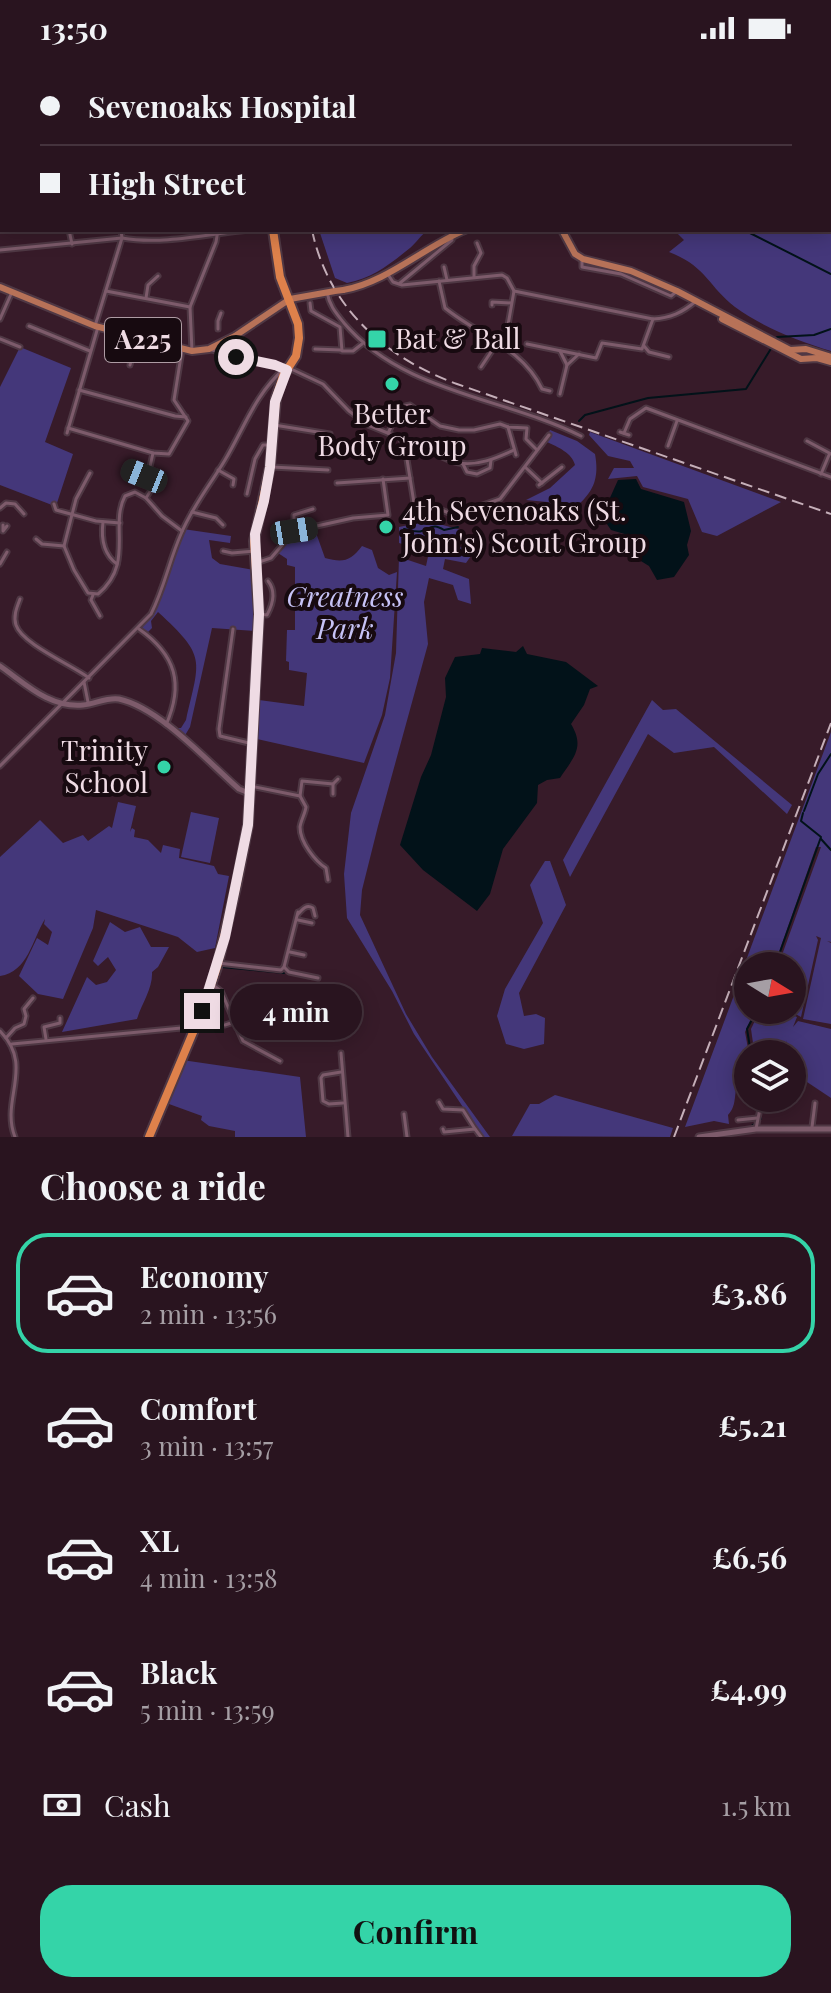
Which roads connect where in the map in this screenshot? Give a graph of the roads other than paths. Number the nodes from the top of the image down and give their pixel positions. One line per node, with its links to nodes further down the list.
1 (69, 232): 12 (street)
2 (121, 232): 8 (street)
3 (164, 232): 9 (street)
4 (218, 232): 9 (street); 36 (street)
5 (273, 232): 30 (highway)
6 (461, 232): 16 (main road, A225)
7 (563, 232): 14 (main road)
8 (122, 238): 9 (street); 12 (street); 23 (street)
9 (166, 240)
10 (452, 240): 21 (street)
11 (477, 243): 18 (street)
12 (72, 244): 13 (street)
13 (0, 250)
14 (583, 259): 25 (main road); 28 (street)
15 (444, 267): 19 (street)
16 (387, 273): 21 (street); 27 (main road, A225, bridge)
17 (158, 276): 29 (street)
18 (474, 277): 19 (street); 24 (street)
19 (447, 280): 20 (street)
20 (439, 281): 21 (street); 47 (street)
21 (398, 284)
22 (0, 287): 26 (main road, A225)
23 (106, 291): 29 (street); 43 (street)
24 (514, 291): 34 (street); 40 (street)
25 (677, 291): 28 (street); 32 (main road)
26 (12, 292): 37 (street); 43 (main road, A225)
27 (327, 292): 30 (main road, A225); 48 (street)
28 (671, 296): 31 (street)
29 (146, 298): 36 (street)
30 (290, 299): 52 (main road, A225); 66 (highway)
31 (678, 301)
32 (696, 301): 40 (street); 59 (main road); 59 (main road)
33 (310, 303): 55 (street)
34 (511, 303): 35 (street); 41 (street)
35 (492, 305)
36 (190, 307): 57 (street)
37 (1, 313): 39 (street)
38 (221, 313): 44 (street)
39 (0, 319)
40 (653, 319): 50 (street)
41 (508, 325)
42 (29, 326): 56 (street)
43 (96, 327): 45 (main road, A225); 56 (street)
44 (218, 329)
45 (136, 338): 54 (main road, A225); 63 (street)
46 (0, 339): 51 (street)
47 (497, 343): 65 (street); 68 (street)
48 (362, 344): 55 (street); 78 (street)
49 (527, 344): 58 (street)
50 (644, 346): 60 (street); 61 (street)
51 (20, 347)
52 (209, 349): 57 (main road, A225); 66 (street)
53 (315, 349): 55 (street)
54 (182, 350): 57 (main road, A225); 70 (street)
55 (341, 350)
56 (90, 351): 67 (street)
57 (192, 351)
58 (560, 351): 60 (street); 64 (street)
59 (806, 353): 62 (main road)
60 (579, 354): 64 (street)
61 (669, 357)
62 (831, 359)
63 (130, 365)
64 (567, 365): 69 (street)
65 (481, 367)
66 (286, 369): 72 (highway); 74 (street); 91 (street)
67 (79, 390): 70 (street); 84 (street)
68 (550, 391)
69 (560, 394)
70 (186, 417): 84 (street)
71 (677, 421): 75 (street); 81 (street); 95 (street)
72 (273, 425): 76 (street); 80 (highway)
73 (508, 427): 74 (street); 83 (street); 86 (street)
74 (388, 433): 82 (street)
75 (624, 433)
76 (330, 434)
77 (549, 435): 83 (street)
78 (581, 436)
79 (807, 441): 85 (street)
80 (271, 445): 88 (highway); 104 (street)
81 (668, 446)
82 (405, 447): 87 (street); 98 (street)
83 (537, 450): 89 (street)
84 (153, 453): 96 (street)
85 (831, 453): 95 (street)
86 (491, 460): 87 (street); 87 (street)
87 (463, 464)
88 (270, 467): 92 (street); 120 (highway)
89 (525, 467): 90 (street); 98 (street)
90 (562, 467)
91 (218, 470): 103 (street); 109 (street)
92 (328, 470)
93 (127, 471): 96 (street)
94 (90, 473): 99 (street)
95 (821, 474): 97 (street)
96 (149, 476): 105 (street)
97 (831, 477)
98 (410, 478): 100 (street)
99 (89, 479): 101 (street); 111 (street)
100 (383, 479): 102 (street); 116 (street)
101 (94, 481)
102 (337, 483)
103 (233, 485)
104 (249, 493)
105 (146, 498): 113 (street); 115 (street)
106 (54, 504): 111 (street)
107 (0, 508): 110 (street)
108 (313, 509): 116 (street)
109 (192, 512): 114 (street); 115 (street)
110 (24, 514)
111 (72, 514): 112 (street); 118 (street)
112 (103, 522): 113 (street); 124 (street)
113 (120, 523): 124 (street)
114 (223, 525)
115 (182, 531): 130 (street)
116 (294, 531): 122 (street)
117 (38, 542): 118 (street)
118 (64, 546): 126 (street)
119 (223, 551): 120 (street)
120 (255, 551): 122 (highway)
121 (6, 556): 123 (street)
122 (256, 563): 128 (highway)
123 (0, 564)
124 (117, 564): 126 (street)
125 (268, 581): 128 (street)
126 (93, 595): 129 (street)
127 (20, 599): 133 (street)
128 (259, 614): 138 (highway)
129 (100, 616)
130 (139, 628): 133 (street); 137 (street)
131 (233, 629): 138 (street)
132 (0, 666): 135 (main road)
133 (89, 678): 134 (street)
134 (84, 682): 135 (street); 136 (street)
135 (60, 704): 136 (main road); 139 (street)
136 (88, 704): 137 (main road)
137 (166, 725): 142 (main road)
138 (252, 744): 142 (highway)
139 (0, 766)
140 (338, 779): 141 (street)
141 (333, 784): 143 (street); 144 (street)
142 (250, 789): 144 (street); 151 (highway)
143 (333, 794)
144 (300, 796): 145 (street)
145 (328, 880)
146 (315, 916): 147 (street)
147 (298, 920): 148 (street); 149 (street)
148 (312, 923)
149 (290, 952): 150 (street); 152 (street)
150 (304, 955)
151 (218, 963): 152 (street); 154 (highway)
152 (284, 967): 153 (street)
153 (318, 978)
154 (211, 984): 157 (street); 159 (highway)
155 (33, 998): 161 (street)
156 (60, 1018): 162 (street)
157 (234, 1022): 158 (street); 165 (street)
158 (225, 1025)
159 (195, 1027): 162 (street); 180 (highway)
160 (0, 1031): 161 (street)
161 (6, 1038): 163 (street)
162 (46, 1039): 163 (street)
163 (12, 1044): 179 (street)
164 (341, 1053): 166 (street)
165 (280, 1061)
166 (341, 1072): 168 (street); 168 (street)
167 (439, 1102): 176 (street)
168 (343, 1103): 181 (street)
169 (815, 1103): 174 (street)
170 (758, 1112): 172 (street)
171 (402, 1117): 182 (street)
172 (757, 1118): 173 (street); 177 (street)
173 (738, 1120)
174 (812, 1127): 177 (main road); 178 (main road)
175 (443, 1129): 176 (street)
176 (475, 1129): 183 (street)
177 (756, 1129): 184 (main road)
178 (831, 1129)
179 (15, 1137)
180 (149, 1137)
181 (348, 1137)
182 (407, 1137)
183 (481, 1137)
184 (699, 1137)

